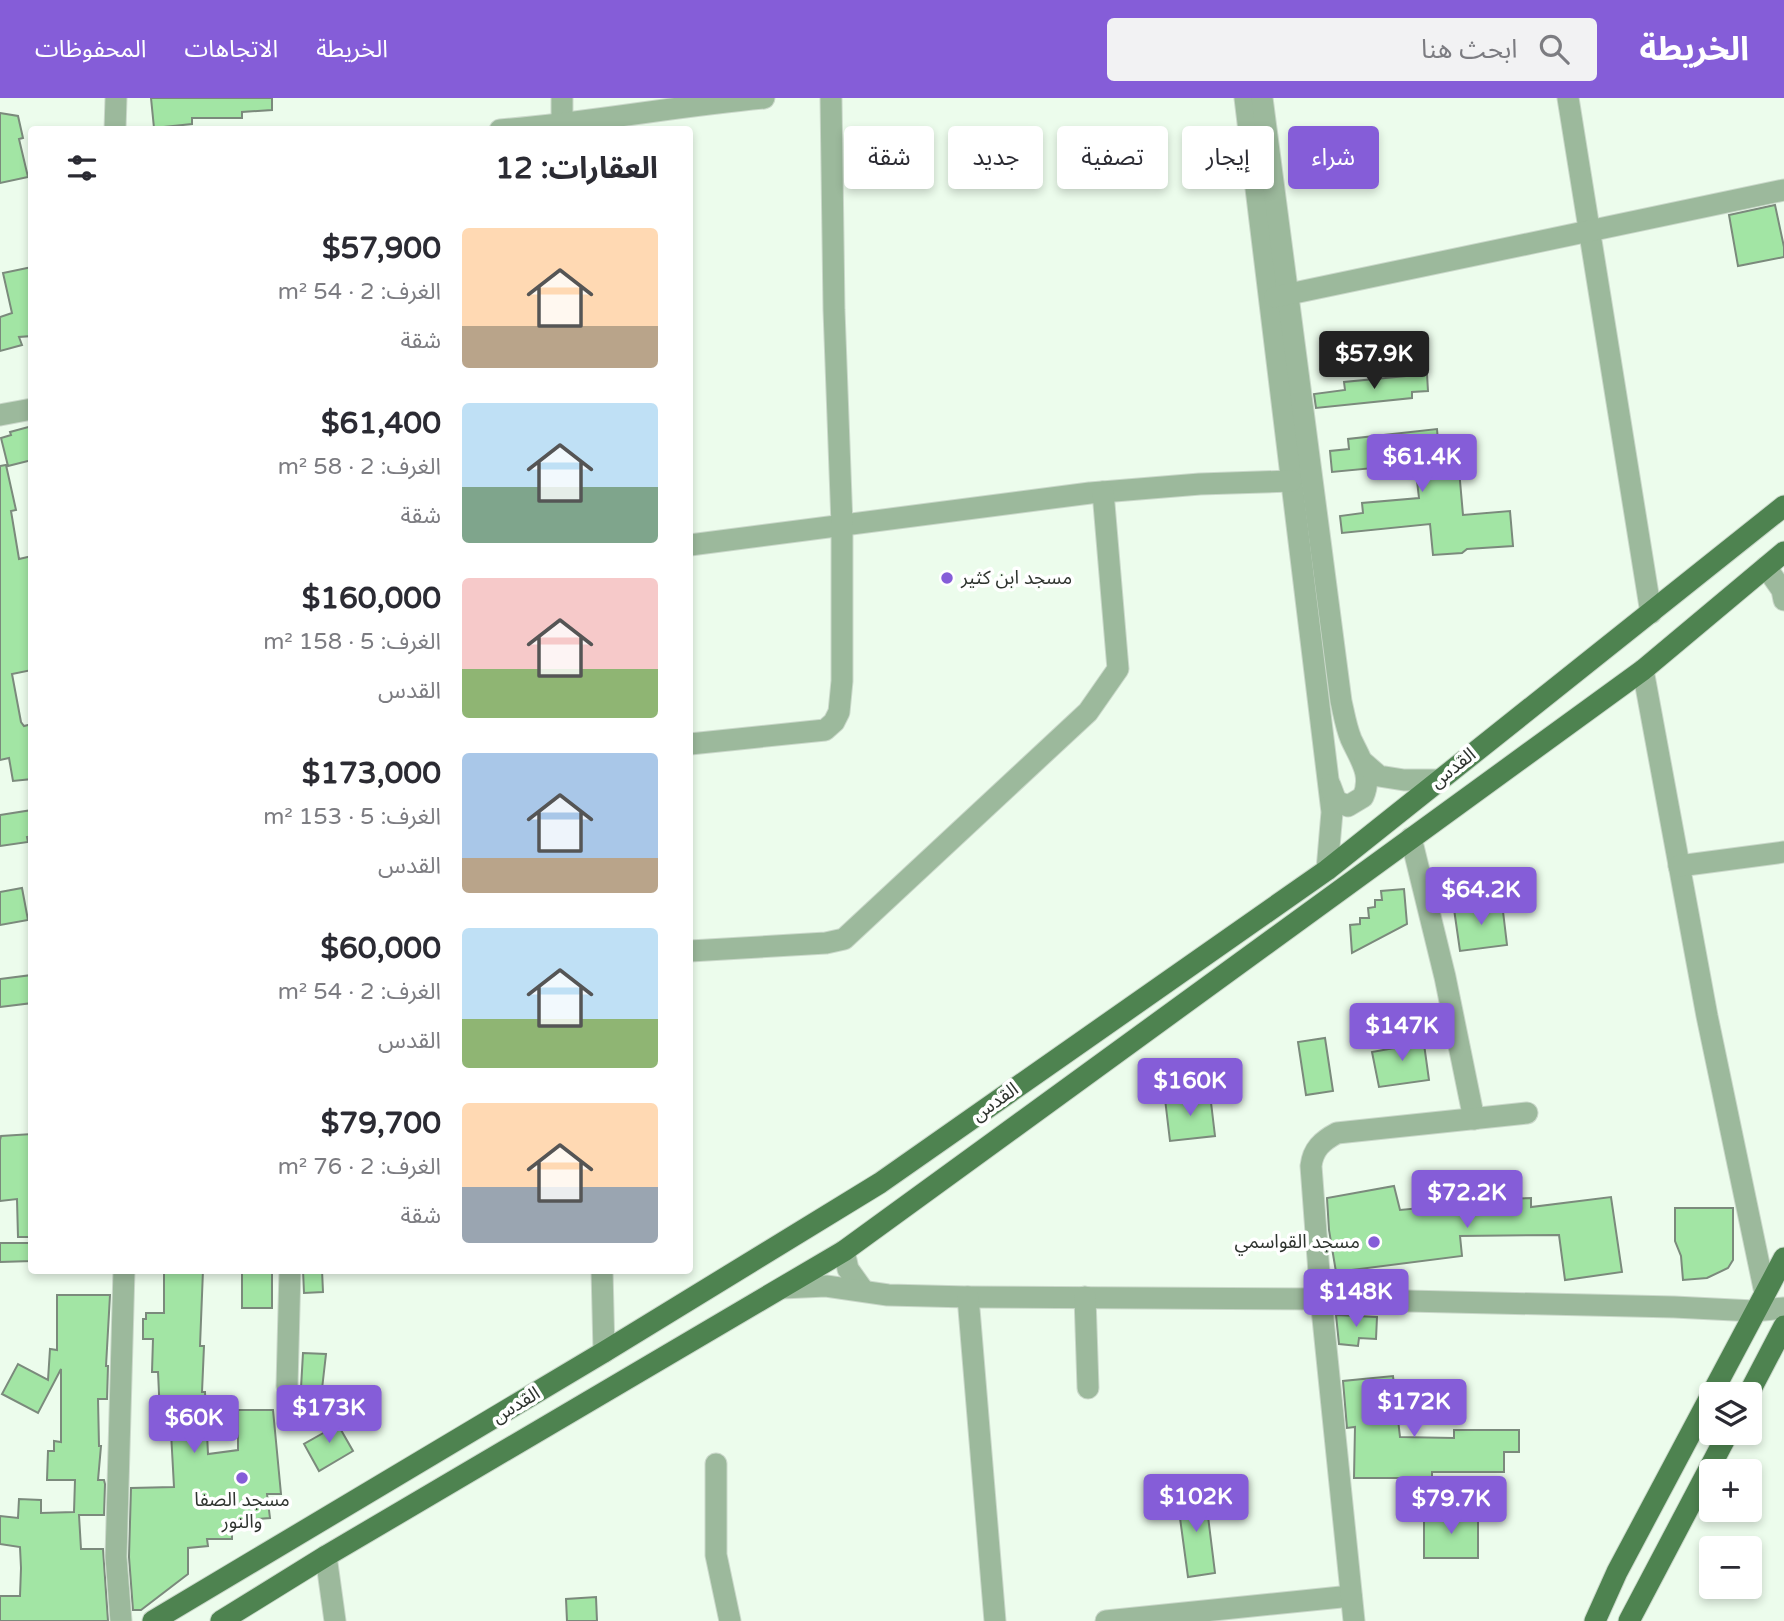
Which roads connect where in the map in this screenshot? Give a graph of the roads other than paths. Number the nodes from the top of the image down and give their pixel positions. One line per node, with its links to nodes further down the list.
1 (116, 98): 8 (street)
2 (562, 98): 9 (street)
3 (764, 98): 10 (street)
4 (831, 98): 19 (street)
5 (1245, 98): 13 (street)
6 (1262, 98): 13 (street)
7 (1568, 98): 12 (street)
8 (116, 126)
9 (562, 126)
10 (568, 126)
11 (1784, 191): 12 (street)
12 (1590, 231): 13 (street); 24 (street)
13 (1278, 296): 16 (street); 27 (street)
14 (28, 410): 15 (street)
15 (0, 415)
16 (1291, 481): 17 (street); 28 (street)
17 (1103, 492): 19 (street); 34 (street)
18 (1784, 506): 24 (main road, القدس)
19 (842, 525): 20 (street); 26 (street)
20 (693, 545)
21 (1784, 552): 22 (main road, القدس)
22 (1766, 567): 23 (street); 25 (main road, القدس)
23 (1784, 600)
24 (1651, 613): 29 (main road, القدس)
25 (1643, 670): 30 (main road, القدس); 32 (street)
26 (693, 744)
27 (1364, 763): 28 (street); 29 (street)
28 (1329, 780): 33 (street)
29 (1438, 780): 33 (main road, القدس)
30 (1411, 838): 36 (street); 37 (main road, القدس)
31 (1784, 852): 32 (street)
32 (1679, 866): 44 (street)
33 (1327, 870): 51 (main road, القدس)
34 (693, 951)
35 (1527, 1113): 36 (street)
36 (1474, 1119): 47 (street)
37 (844, 1251): 42 (main road, القدس); 43 (street)
38 (1784, 1258): 44 (main road)
39 (124, 1274): 59 (street)
40 (289, 1274): 53 (street)
41 (602, 1274): 51 (street)
42 (782, 1288): 43 (street); 57 (main road, القدس)
43 (863, 1290): 45 (street)
44 (1765, 1293): 49 (main road)
45 (968, 1297): 46 (street); 64 (street)
46 (1085, 1297): 47 (street); 54 (street)
47 (1321, 1299): 49 (street); 58 (street)
48 (1784, 1308): 49 (street)
49 (1754, 1311): 67 (main road)
50 (1784, 1326): 52 (main road)
51 (604, 1353): 60 (main road, القدس)
52 (1755, 1382)
53 (286, 1386)
54 (1088, 1388)
55 (1722, 1445): 68 (main road)
56 (716, 1464): 63 (street)
57 (326, 1556): 61 (main road, القدس); 62 (street)
58 (1351, 1596): 65 (street); 66 (street)
59 (121, 1621)
60 (153, 1621)
61 (220, 1621)
62 (335, 1621)
63 (730, 1621)
64 (995, 1621)
65 (1106, 1621)
66 (1354, 1621)
67 (1595, 1621)
68 (1629, 1621)

